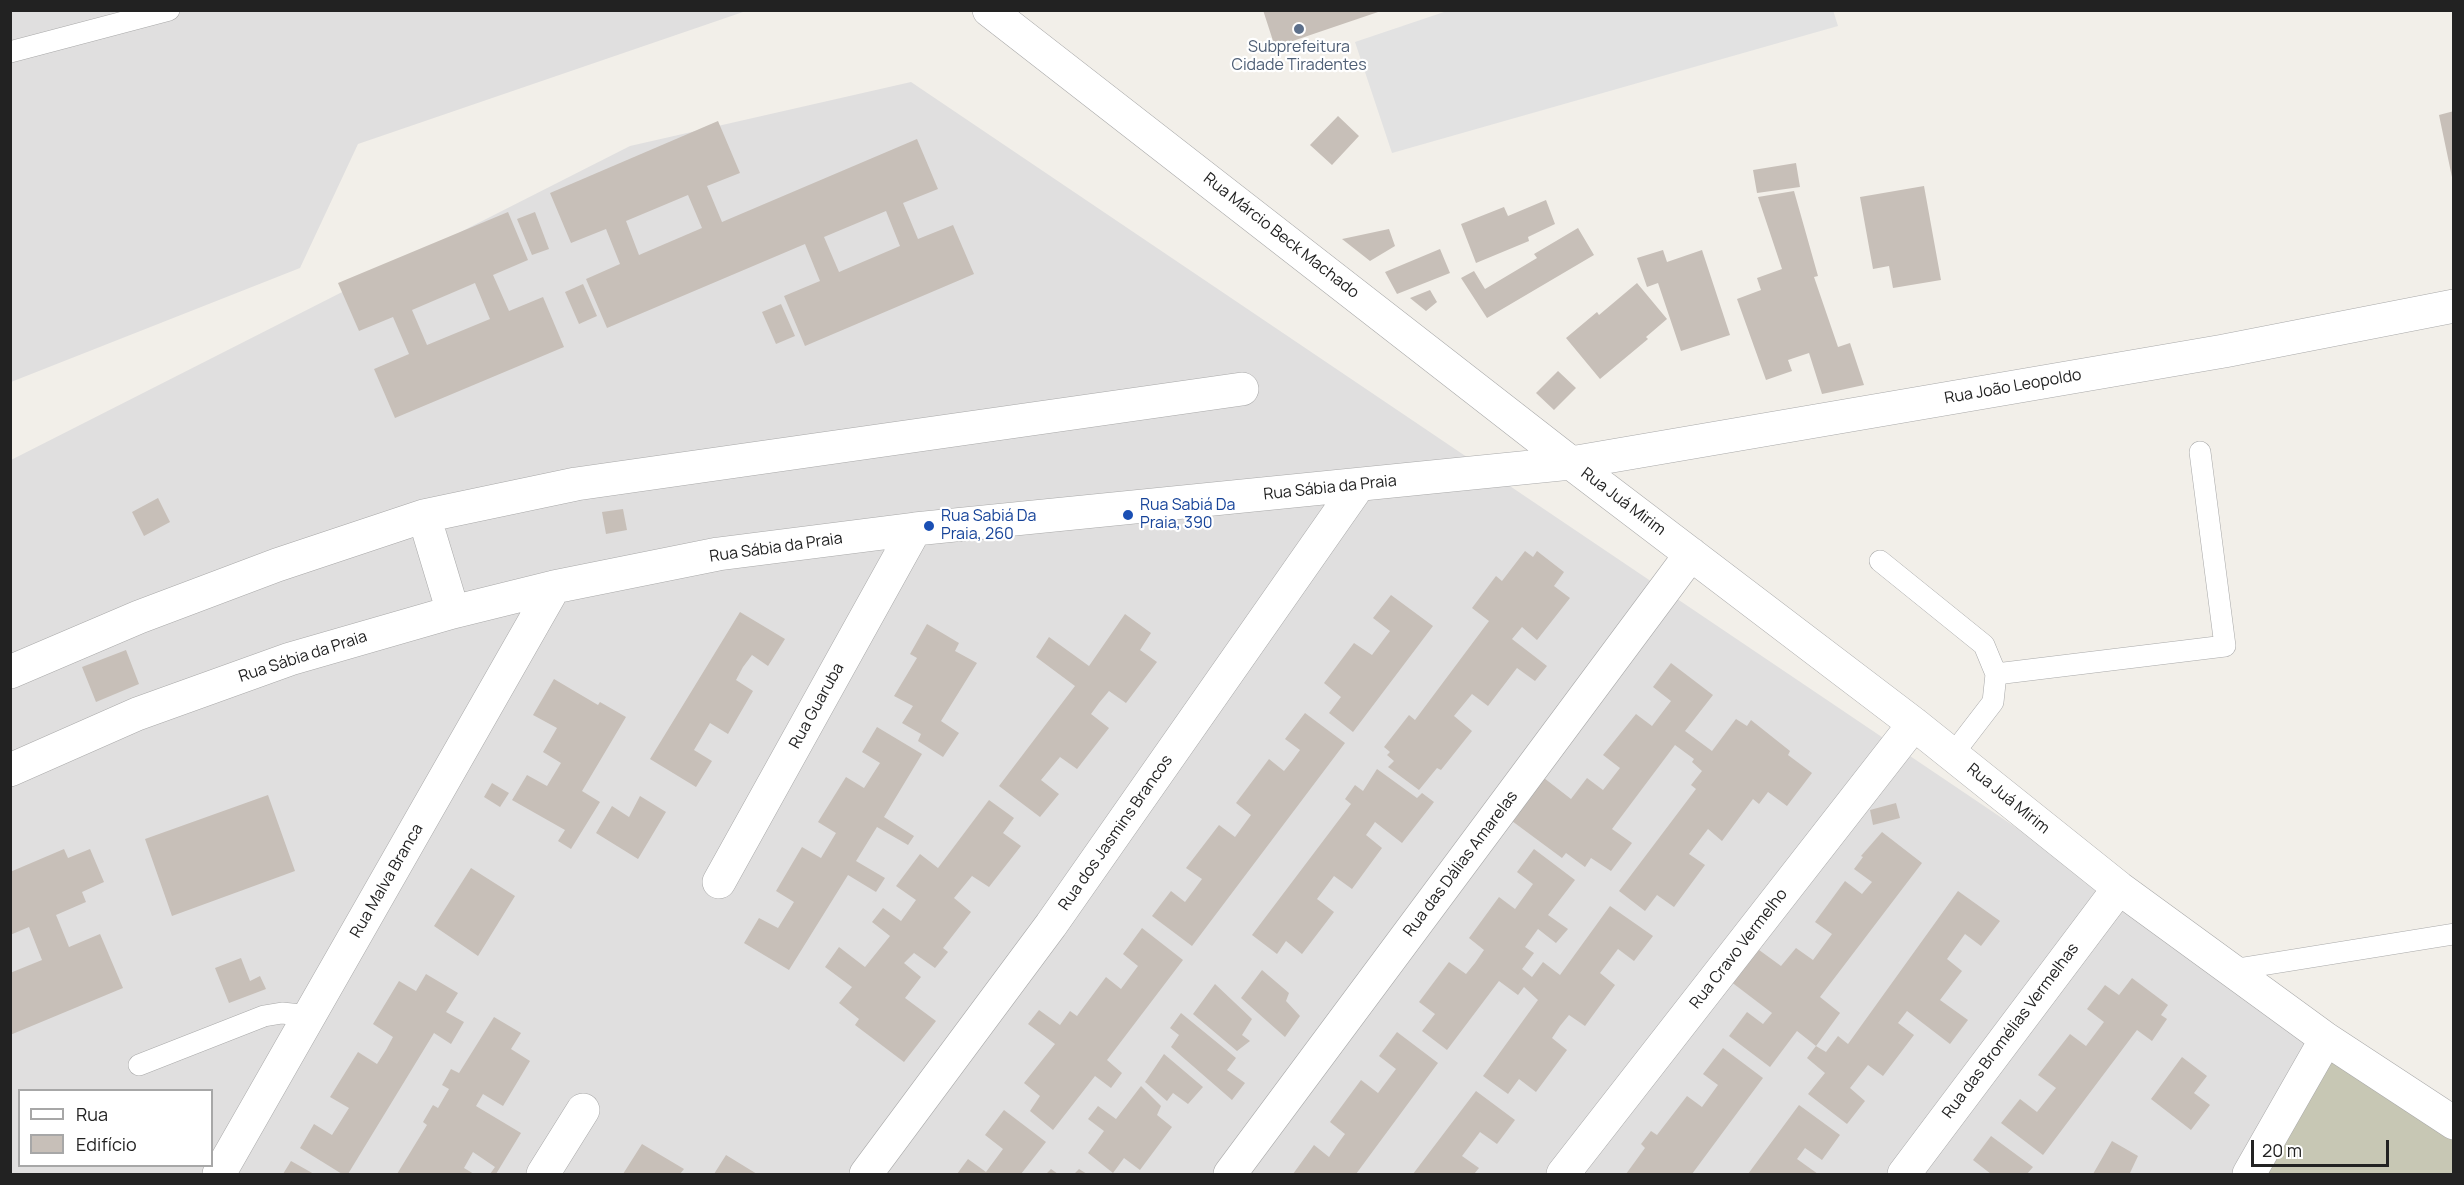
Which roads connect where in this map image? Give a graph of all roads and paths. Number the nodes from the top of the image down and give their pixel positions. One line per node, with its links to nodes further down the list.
1 (169, 10): 3 (lane)
2 (989, 10): 7 (street, Rua Márcio Beck Machado)
3 (10, 52)
4 (2454, 306): 7 (street, Rua João Leopoldo)
5 (1242, 389): 9 (street)
6 (2200, 452): 16 (lane)
7 (1571, 463): 8 (street, Rua Sábia da Praia); 11 (street, Rua Juá Mirim)
8 (1358, 486): 10 (street, Rua Sábia da Praia); 31 (street, Rua dos Jasmins Brancos)
9 (424, 516): 14 (street); 15 (street)
10 (915, 529): 13 (street, Rua Sábia da Praia); 20 (street, Rua Guaruba)
11 (1691, 554): 17 (street, Rua Juá Mirim); 32 (street, Rua das Dálias Amarelas)
12 (1880, 561): 16 (lane)
13 (554, 586): 14 (street, Rua Sábia da Praia); 24 (street, Rua Malva Branca)
14 (453, 612): 19 (street, Rua Sábia da Praia)
15 (10, 672)
16 (1996, 674): 18 (lane)
17 (1914, 724): 18 (street, Rua Juá Mirim); 33 (street, Rua Cravo Vermelho)
18 (1953, 754): 21 (street, Rua Juá Mirim)
19 (10, 770)
20 (718, 882)
21 (2119, 888): 23 (street, Rua Juá Mirim); 34 (street, Rua das Bromélias Vermelhas)
22 (2454, 933): 23 (lane)
23 (2231, 970): 25 (street, Rua Juá Mirim)
24 (310, 1016): 26 (lane); 29 (street, Rua Malva Branca)
25 (2326, 1039): 28 (street, Rua Juá Mirim); 35 (street)
26 (139, 1065)
27 (583, 1110): 30 (street)
28 (2454, 1123)
29 (219, 1174)
30 (543, 1174)
31 (866, 1174)
32 (1230, 1174)
33 (1563, 1174)
34 (1904, 1174)
35 (2249, 1174)

